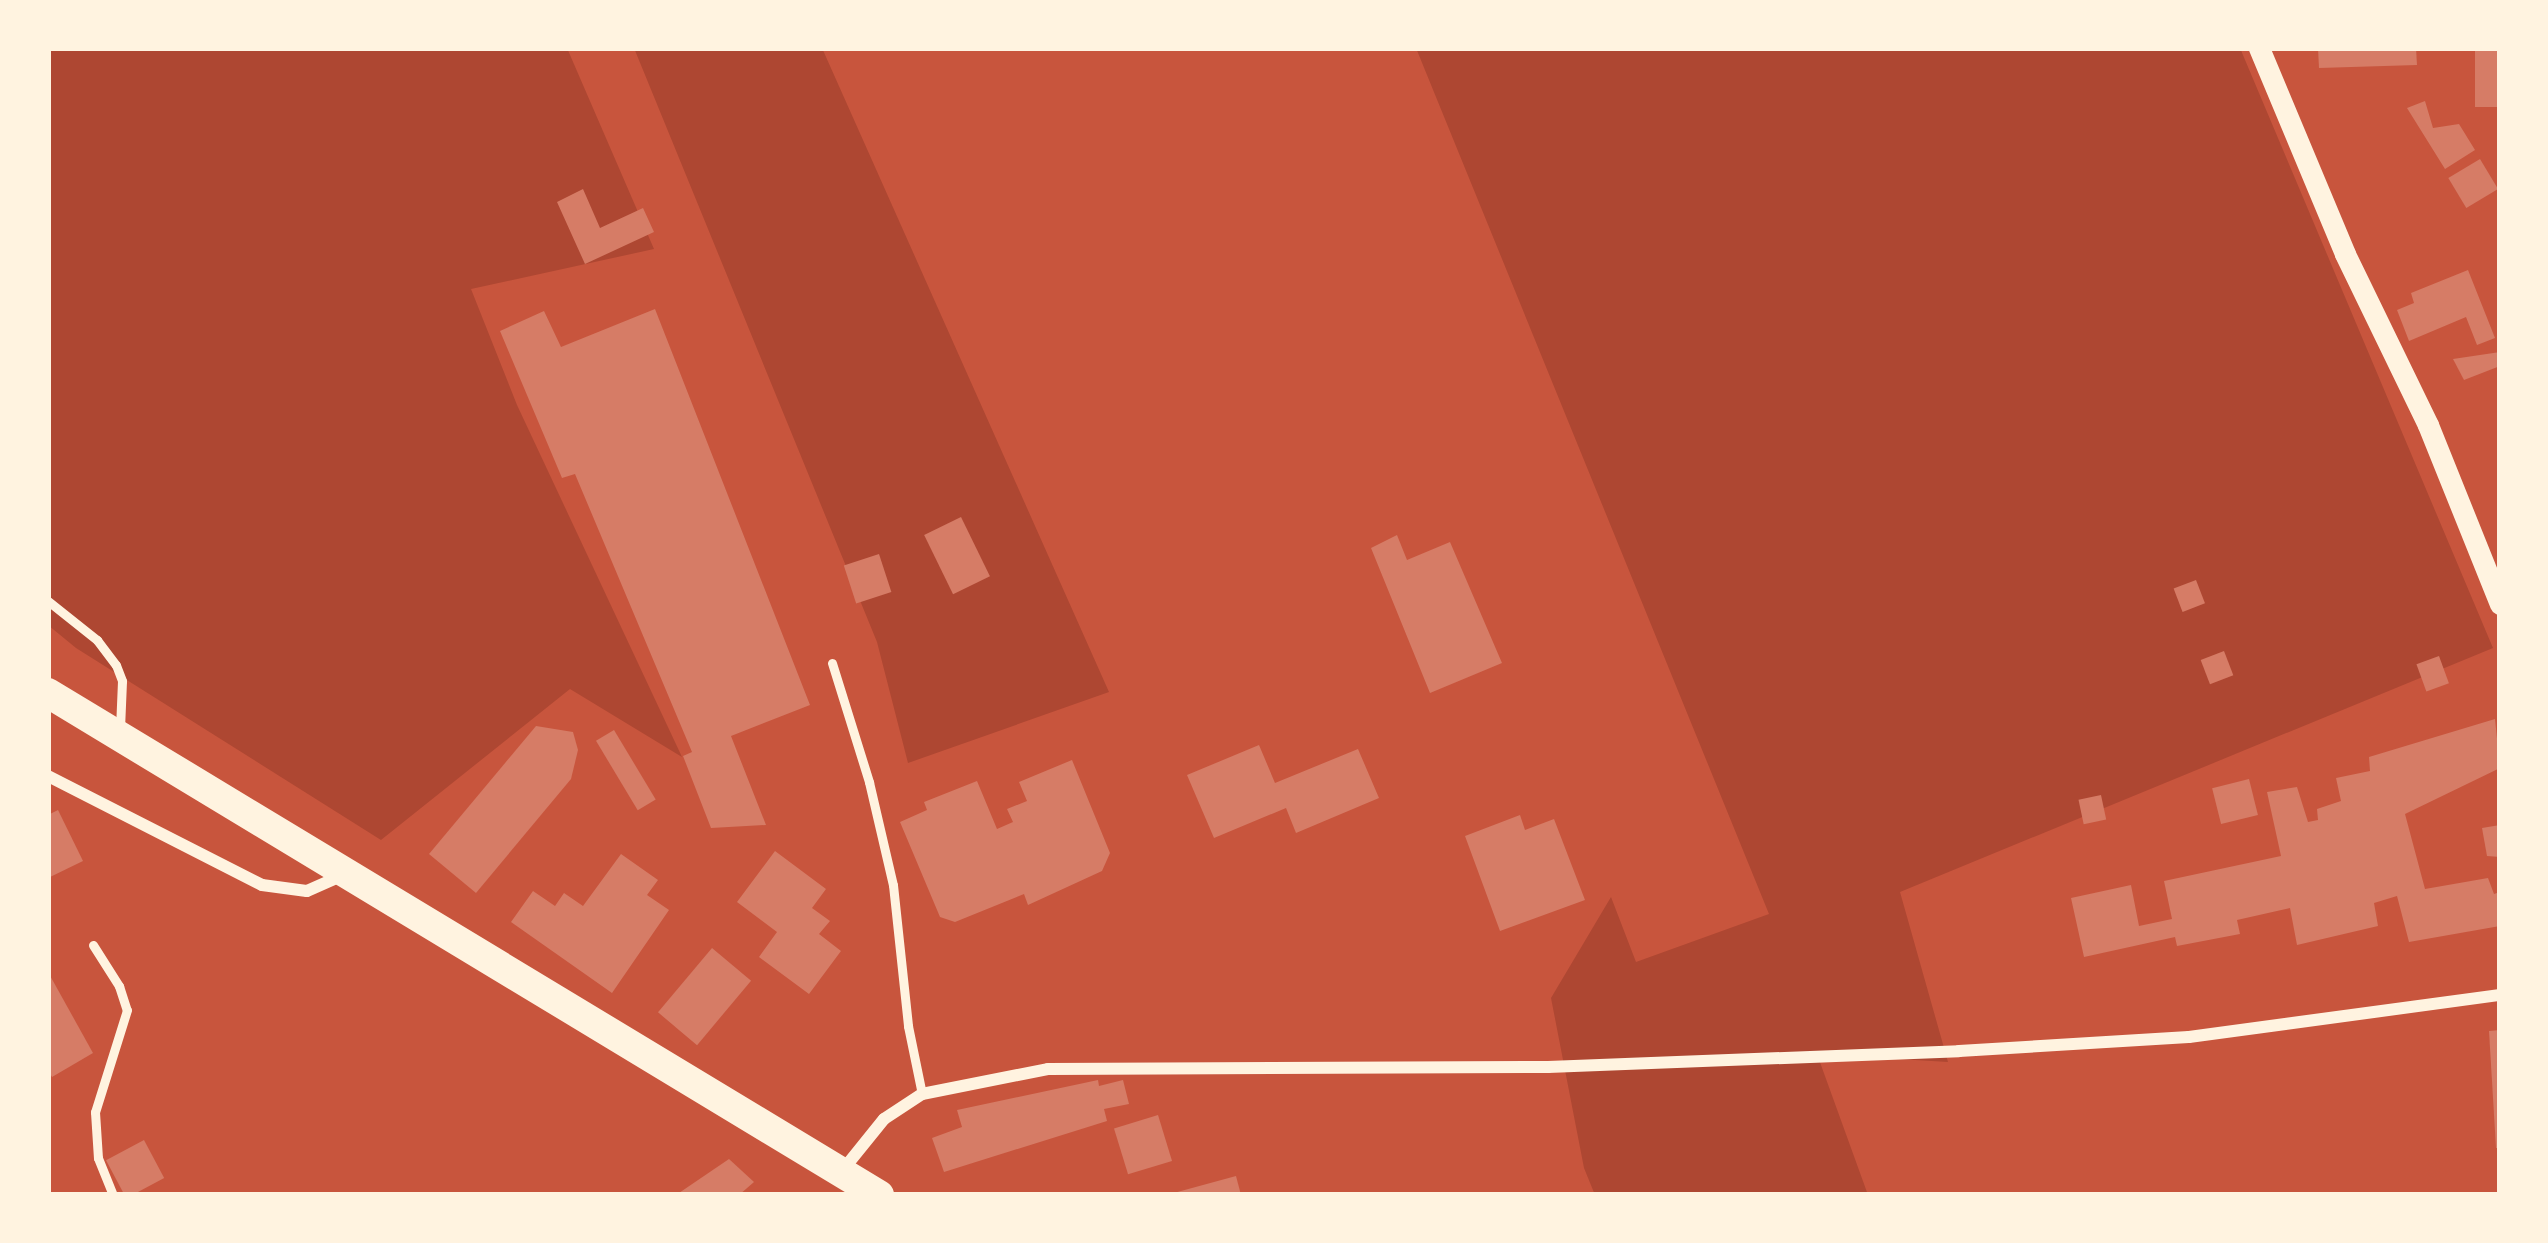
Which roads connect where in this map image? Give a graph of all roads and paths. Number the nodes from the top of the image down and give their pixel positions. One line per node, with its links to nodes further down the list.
1 (2259, 48): 3 (street)
2 (48, 601): 6 (lane)
3 (2500, 604)
4 (832, 663): 11 (lane)
5 (48, 693): 6 (main road)
6 (120, 734): 8 (main road)
7 (48, 776): 8 (street)
8 (347, 873): 12 (main road)
9 (93, 945): 13 (lane)
10 (2500, 995): 11 (street)
11 (922, 1094): 12 (street)
12 (841, 1172): 14 (main road)
13 (113, 1195)
14 (879, 1195)

